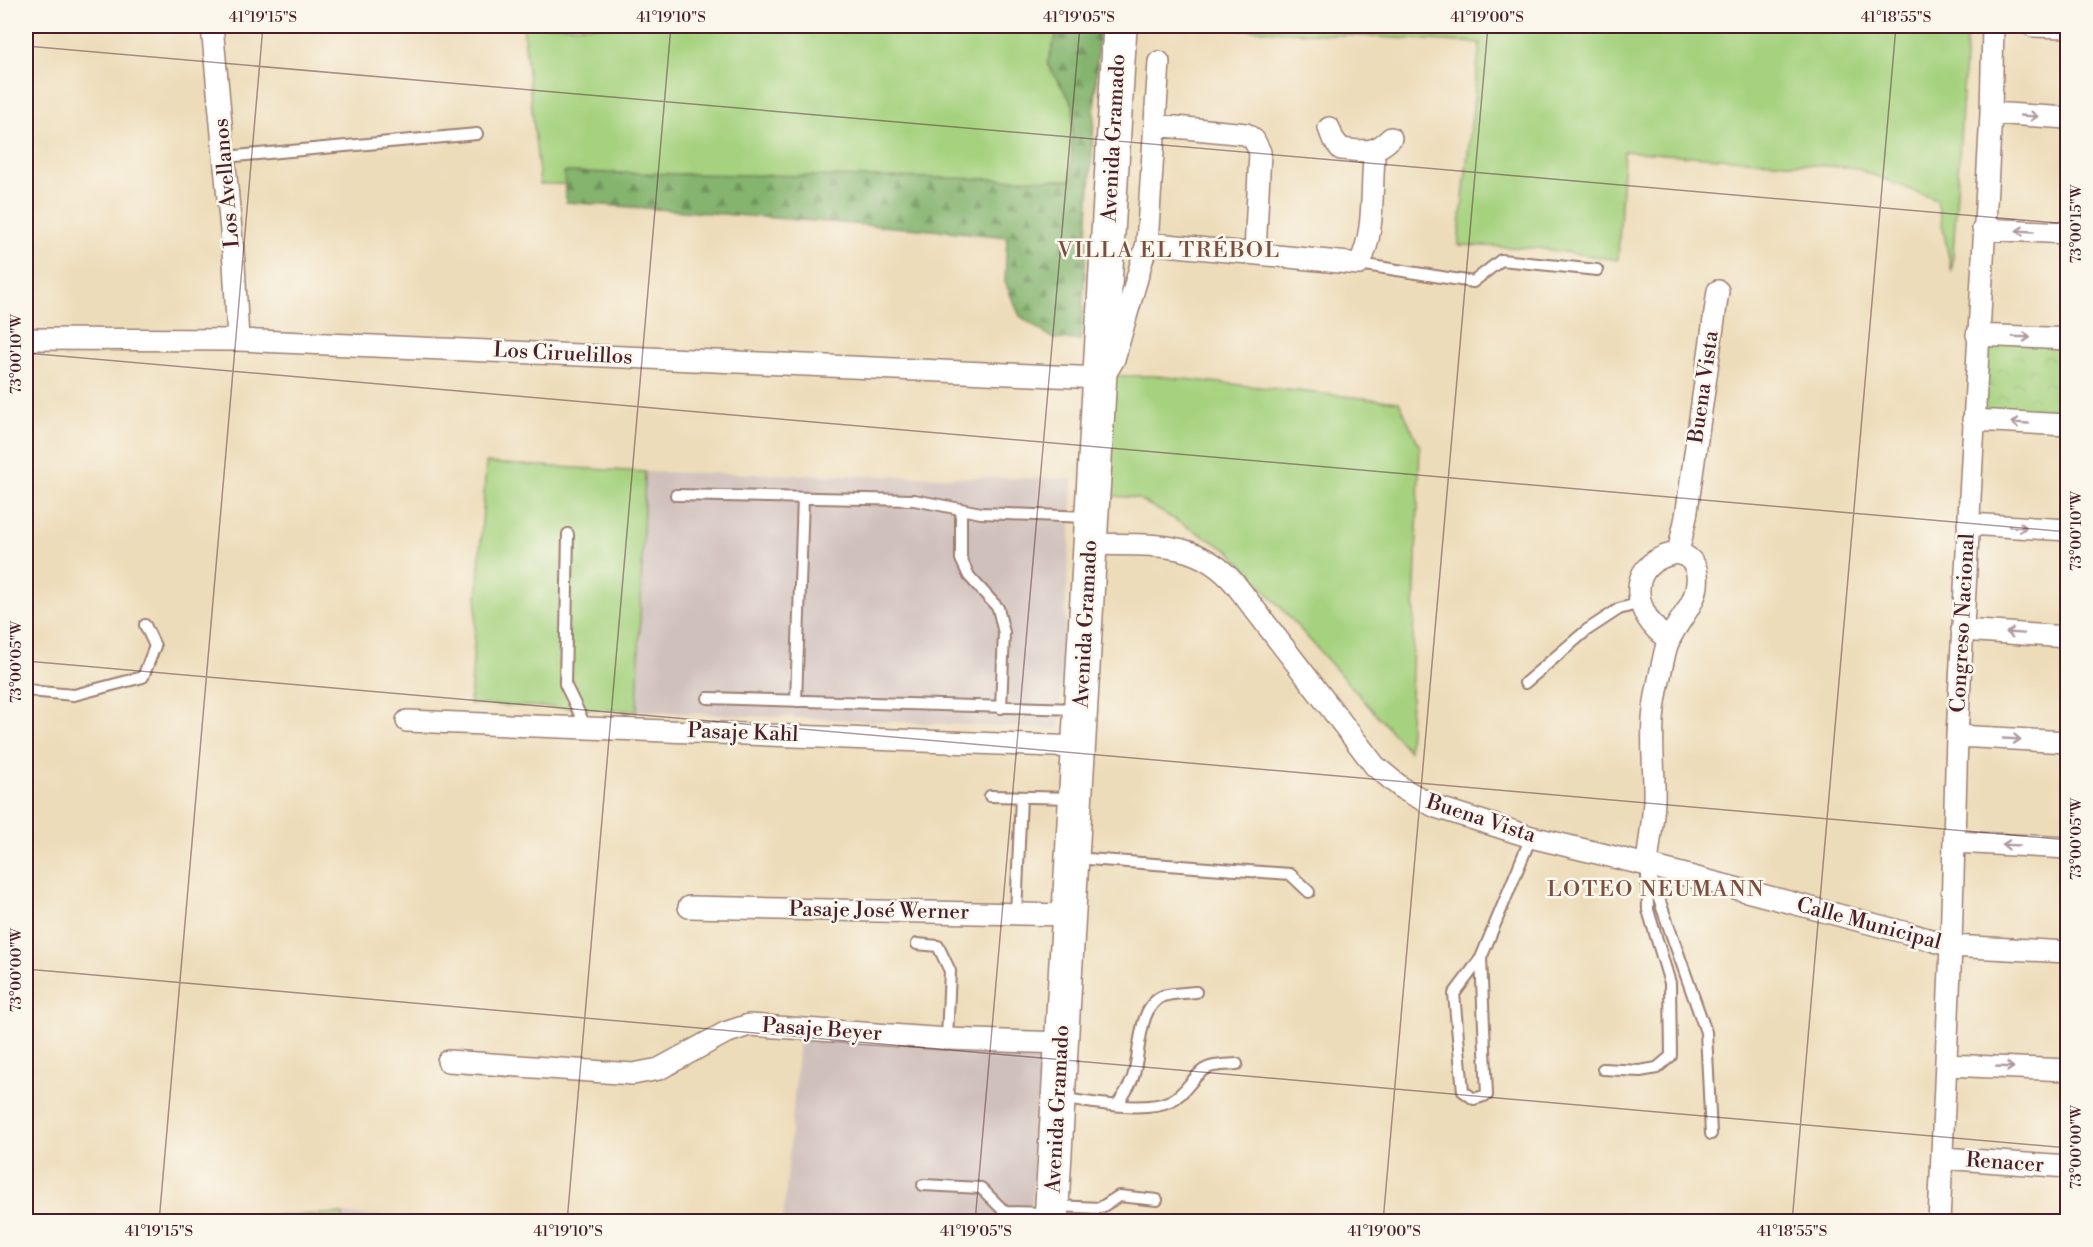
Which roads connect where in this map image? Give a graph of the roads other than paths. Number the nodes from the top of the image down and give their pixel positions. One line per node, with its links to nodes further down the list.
1 (212, 26): 14 (street, Los Avellanos)
2 (1120, 26): 26 (main road, Avenida Gramado)
3 (1994, 26): 7 (street, Congreso Nacional)
4 (2033, 26): 5 (street)
5 (2067, 27)
6 (1159, 62): 9 (street)
7 (1991, 113): 8 (street, one-way to 8); 15 (street, Congreso Nacional)
8 (2067, 118)
9 (1155, 125): 17 (street); 18 (street)
10 (1329, 128): 13 (street)
11 (477, 134): 14 (lane)
12 (1391, 138): 13 (street)
13 (1372, 152): 19 (street)
14 (225, 157): 25 (street, Los Avellanos)
15 (1983, 229): 16 (street, one-way to 15); 22 (street, Congreso Nacional)
16 (2067, 233)
17 (1147, 243): 18 (street); 26 (street)
18 (1255, 253): 19 (street)
19 (1359, 264): 20 (lane)
20 (1597, 270)
21 (1718, 291): 36 (street, Buena Vista)
22 (1977, 335): 24 (street, one-way to 24); 27 (street, Congreso Nacional)
23 (26, 339): 25 (street, Los Ciruelillos)
24 (2067, 339)
25 (238, 340): 26 (street, Los Ciruelillos)
26 (1100, 378): 34 (main road, Avenida Gramado)
27 (1973, 420): 28 (street, one-way to 27); 32 (street, Congreso Nacional)
28 (2067, 425)
29 (676, 495): 30 (lane)
30 (803, 498): 31 (lane); 45 (lane)
31 (961, 509): 34 (lane); 46 (lane)
32 (1968, 524): 33 (street, one-way to 33); 39 (street, Congreso Nacional)
33 (2067, 530)
34 (1091, 531): 47 (main road, Avenida Gramado); 56 (street, Buena Vista)
35 (568, 534): 49 (lane)
36 (1678, 553): 37 (street); 41 (street)
37 (1640, 603): 41 (street); 42 (lane)
38 (145, 625): 43 (lane)
39 (1962, 630): 40 (street, one-way to 39); 50 (street, Congreso Nacional)
40 (2067, 637)
41 (1668, 639): 60 (street)
42 (1525, 683)
43 (26, 689)
44 (708, 698): 45 (lane)
45 (796, 701): 46 (lane)
46 (1001, 708): 47 (lane)
47 (1081, 710): 52 (main road, Avenida Gramado)
48 (407, 721): 49 (street, Pasaje Kahl)
49 (586, 727): 52 (street, Pasaje Kahl)
50 (1957, 736): 51 (street, one-way to 51); 57 (street, Congreso Nacional)
51 (2067, 742)
52 (1078, 747): 55 (main road, Avenida Gramado)
53 (990, 796): 54 (lane)
54 (1021, 797): 55 (lane); 63 (lane)
55 (1076, 798): 59 (main road, Avenida Gramado)
56 (1531, 837): 60 (street, Buena Vista); 68 (lane)
57 (1955, 842): 58 (street, one-way to 57); 66 (street, Congreso Nacional)
58 (2067, 848)
59 (1072, 858): 61 (lane); 64 (main road, Avenida Gramado)
60 (1647, 865): 66 (street, Calle Municipal); 75 (lane); 79 (lane)
61 (1309, 892)
62 (689, 907): 63 (street, Pasaje José Werner)
63 (1016, 914): 64 (street, Pasaje José Werner)
64 (1069, 915): 71 (main road, Avenida Gramado)
65 (917, 944): 70 (lane)
66 (1951, 946): 67 (street, Calle Municipal); 74 (street, Congreso Nacional)
67 (2067, 952)
68 (1481, 958): 68 (lane)
69 (1196, 992): 78 (lane)
70 (947, 1039): 71 (street, Pasaje Beyer); 72 (street, Pasaje Beyer)
71 (1062, 1043): 77 (main road, Avenida Gramado)
72 (448, 1061)
73 (1237, 1064): 78 (lane)
74 (1946, 1065): 76 (street, one-way to 76); 80 (street, Congreso Nacional)
75 (1603, 1069)
76 (2067, 1070)
77 (1058, 1098): 78 (lane); 84 (main road, Avenida Gramado)
78 (1117, 1106)
79 (1711, 1134)
80 (1942, 1158): 81 (street, Renacer); 85 (street, Congreso Nacional)
81 (2067, 1167)
82 (923, 1185): 84 (lane)
83 (1157, 1200): 84 (lane)
84 (1052, 1213)
85 (1939, 1221)

